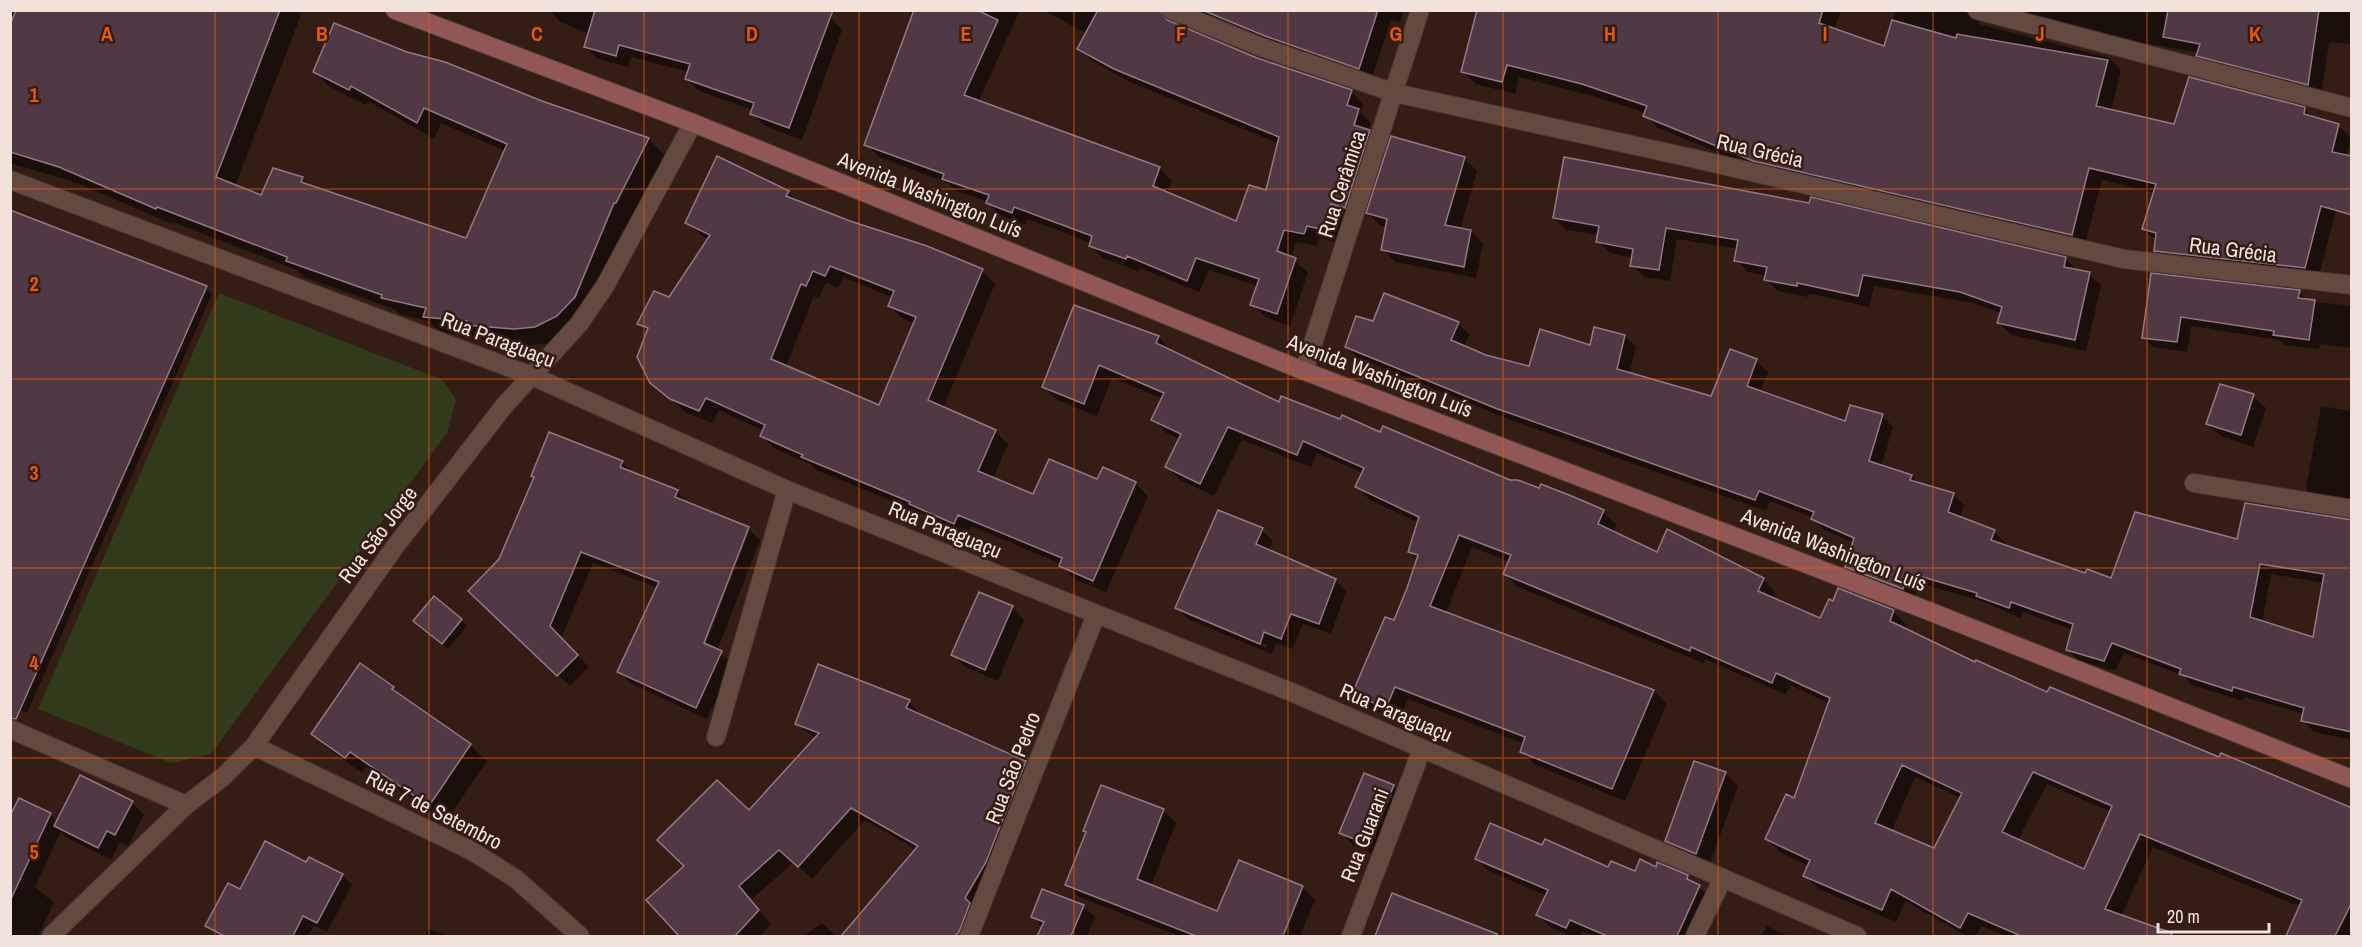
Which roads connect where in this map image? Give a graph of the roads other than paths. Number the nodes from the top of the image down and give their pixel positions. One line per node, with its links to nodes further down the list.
1 (394, 10): 7 (main road, Avenida Washington Luís)
2 (1171, 10): 5 (street, Rua Grécia)
3 (1420, 10): 5 (street, Rua Cerâmica)
4 (1977, 10): 6 (street)
5 (1395, 93): 9 (street, Rua Grécia); 10 (street, Rua Cerâmica)
6 (2352, 108)
7 (693, 123): 10 (main road, Avenida Washington Luís); 11 (street, Rua São Jorge)
8 (10, 180): 11 (street, Rua Paraguaçu)
9 (2352, 285)
10 (1304, 371): 20 (main road, Avenida Washington Luís)
11 (532, 376): 13 (street, Rua Paraguaçu); 18 (street, Rua São Jorge)
12 (2194, 483): 14 (street)
13 (787, 490): 15 (street, Rua Paraguaçu); 17 (street)
14 (2352, 509)
15 (1096, 615): 19 (street, Rua Paraguaçu); 25 (street, Rua São Pedro)
16 (10, 729): 21 (street)
17 (716, 737)
18 (254, 746): 21 (street, Rua São Jorge); 24 (street, Rua 7 de Setembro)
19 (1422, 748): 22 (street, Rua Paraguaçu); 26 (street, Rua Guarani)
20 (2352, 779)
21 (186, 805): 23 (street, Rua São Jorge)
22 (1724, 878): 27 (street); 28 (street, Rua Paraguaçu)
23 (51, 936)
24 (580, 936)
25 (969, 936)
26 (1351, 936)
27 (1695, 936)
28 (1857, 936)

